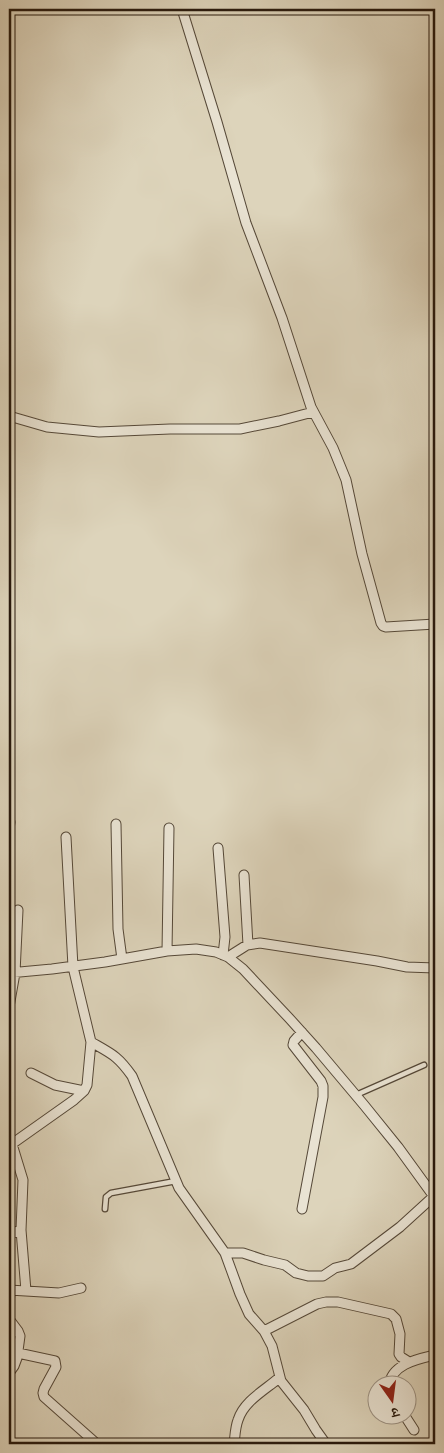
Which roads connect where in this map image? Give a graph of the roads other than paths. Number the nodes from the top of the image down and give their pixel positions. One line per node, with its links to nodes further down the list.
1 (182, 9): 2 (street)
2 (313, 412): 3 (street); 4 (street)
3 (9, 416)
4 (435, 624)
5 (116, 824): 14 (street)
6 (169, 828): 12 (street)
7 (66, 837): 15 (street)
8 (218, 848): 13 (street)
9 (244, 875): 11 (street)
10 (18, 910): 17 (street)
11 (248, 945): 13 (street); 16 (street)
12 (167, 951): 13 (street); 14 (street)
13 (225, 956): 19 (street)
14 (122, 959): 15 (street)
15 (73, 967): 17 (street); 20 (street)
16 (435, 968)
17 (12, 973): 18 (street)
18 (9, 1007)
19 (302, 1032): 24 (street); 29 (street)
20 (91, 1042): 23 (street); 26 (street)
21 (424, 1065): 24 (lane)
22 (31, 1073): 23 (street)
23 (84, 1091): 25 (street)
24 (356, 1095): 27 (street)
25 (10, 1145): 30 (street)
26 (176, 1181): 28 (lane); 32 (street)
27 (435, 1197): 32 (street)
28 (104, 1209)
29 (302, 1209)
30 (21, 1230): 31 (street); 35 (street)
31 (9, 1234)
32 (225, 1253): 38 (street)
33 (81, 1288): 35 (street)
34 (9, 1290): 35 (street); 36 (street)
35 (26, 1291)
36 (9, 1306)
37 (9, 1319): 39 (street)
38 (264, 1330): 41 (street); 44 (street)
39 (18, 1353): 42 (street); 47 (street)
40 (435, 1355): 41 (street)
41 (409, 1362): 43 (street)
42 (9, 1373)
43 (392, 1376)
44 (279, 1378): 48 (street); 49 (street)
45 (411, 1426): 46 (street)
46 (414, 1430)
47 (97, 1444)
48 (234, 1444)
49 (326, 1444)

